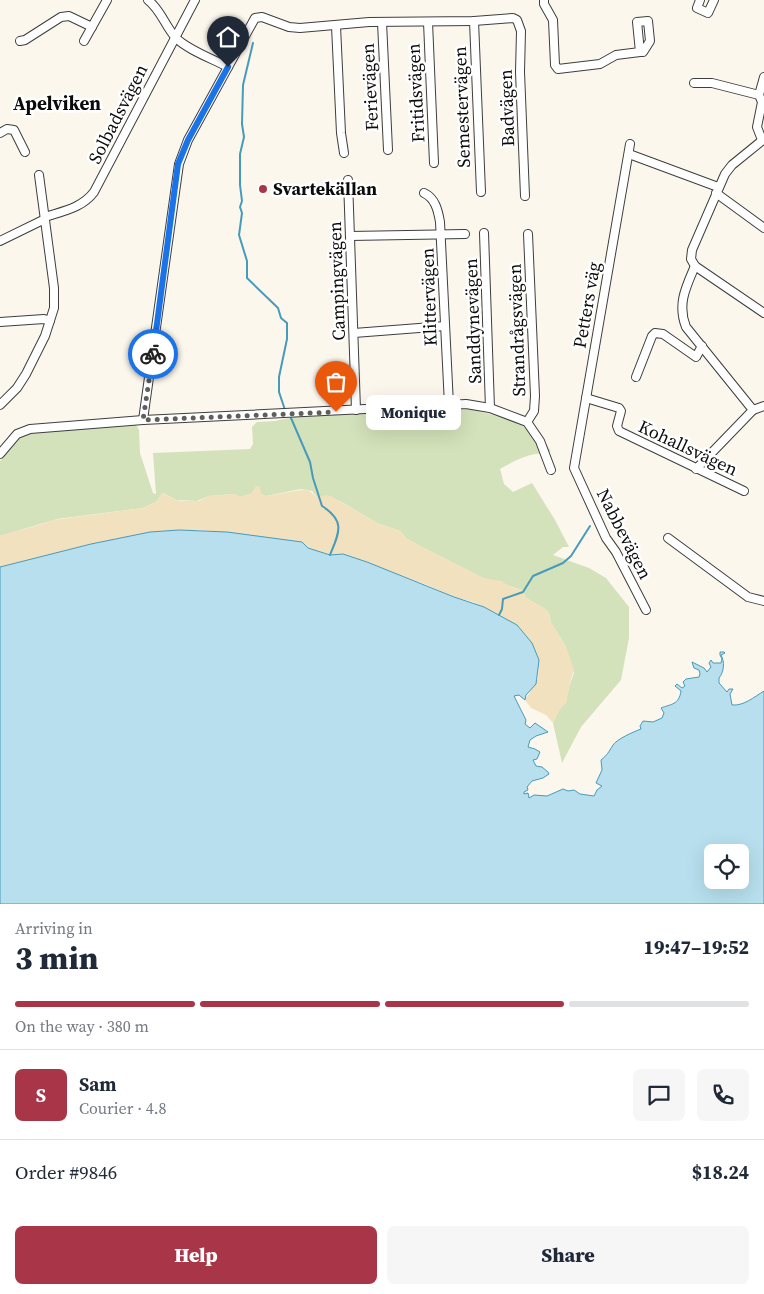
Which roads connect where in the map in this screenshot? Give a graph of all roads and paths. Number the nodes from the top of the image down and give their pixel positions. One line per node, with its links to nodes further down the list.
1 (107, 0): 11 (street)
2 (148, 0): 12 (street)
3 (195, 0): 12 (street, Solbadsvägen)
4 (544, 0): 15 (street)
5 (700, 0): 6 (street)
6 (714, 0)
7 (382, 22): 8 (street); 10 (street); 23 (street, Ferievägen)
8 (428, 22): 9 (street); 27 (street, Fritidsvägen)
9 (474, 22): 31 (street, Semestervägen); 33 (street, Badvägen)
10 (336, 26): 16 (street); 25 (street)
11 (92, 28): 13 (street); 14 (street)
12 (174, 36): 16 (street); 34 (street, Solbadsvägen)
13 (84, 40)
14 (20, 41)
15 (640, 52)
16 (228, 67): 57 (street)
17 (764, 77): 19 (street)
18 (694, 83): 19 (street)
19 (759, 95): 21 (street)
20 (0, 133): 24 (street)
21 (763, 140): 30 (street)
22 (630, 144): 26 (street, Petters väg)
23 (388, 150)
24 (25, 152)
25 (344, 153)
26 (629, 154): 30 (street); 50 (street, Petters väg)
27 (434, 163)
28 (40, 175): 34 (street)
29 (348, 180): 39 (street, Campingvägen)
30 (717, 190): 35 (street); 42 (street)
31 (481, 192)
32 (424, 193): 40 (street, Klittervägen)
33 (526, 196)
34 (45, 218): 41 (street, Solbadsvägen); 44 (street)
35 (764, 228)
36 (484, 233): 54 (street, Sanddynevägen)
37 (465, 234): 40 (street)
38 (528, 234): 58 (street, Strandrågsvägen)
39 (350, 236): 40 (street); 47 (street, Campingvägen)
40 (441, 236): 46 (street, Klittervägen)
41 (0, 241)
42 (695, 266): 43 (street); 48 (street)
43 (764, 313)
44 (50, 321): 45 (street); 51 (street)
45 (0, 322)
46 (445, 326): 47 (street); 52 (street, Klittervägen)
47 (354, 333): 55 (street, Campingvägen)
48 (702, 346): 49 (street); 56 (street)
49 (636, 377)
50 (586, 398): 60 (street, Kohallsvägen); 62 (street, Petters väg)
51 (0, 405)
52 (449, 405): 54 (street); 55 (street)
53 (764, 406): 56 (street)
54 (490, 408): 58 (street)
55 (356, 410): 57 (street)
56 (753, 410): 60 (street)
57 (143, 420): 59 (street)
58 (527, 422): 61 (street)
59 (0, 454)
60 (696, 468): 63 (street, Kohallsvägen)
61 (552, 470)
62 (574, 471): 66 (street, Nabbevägen)
63 (744, 491)
64 (668, 538): 65 (street)
65 (764, 601)
66 (646, 610)

